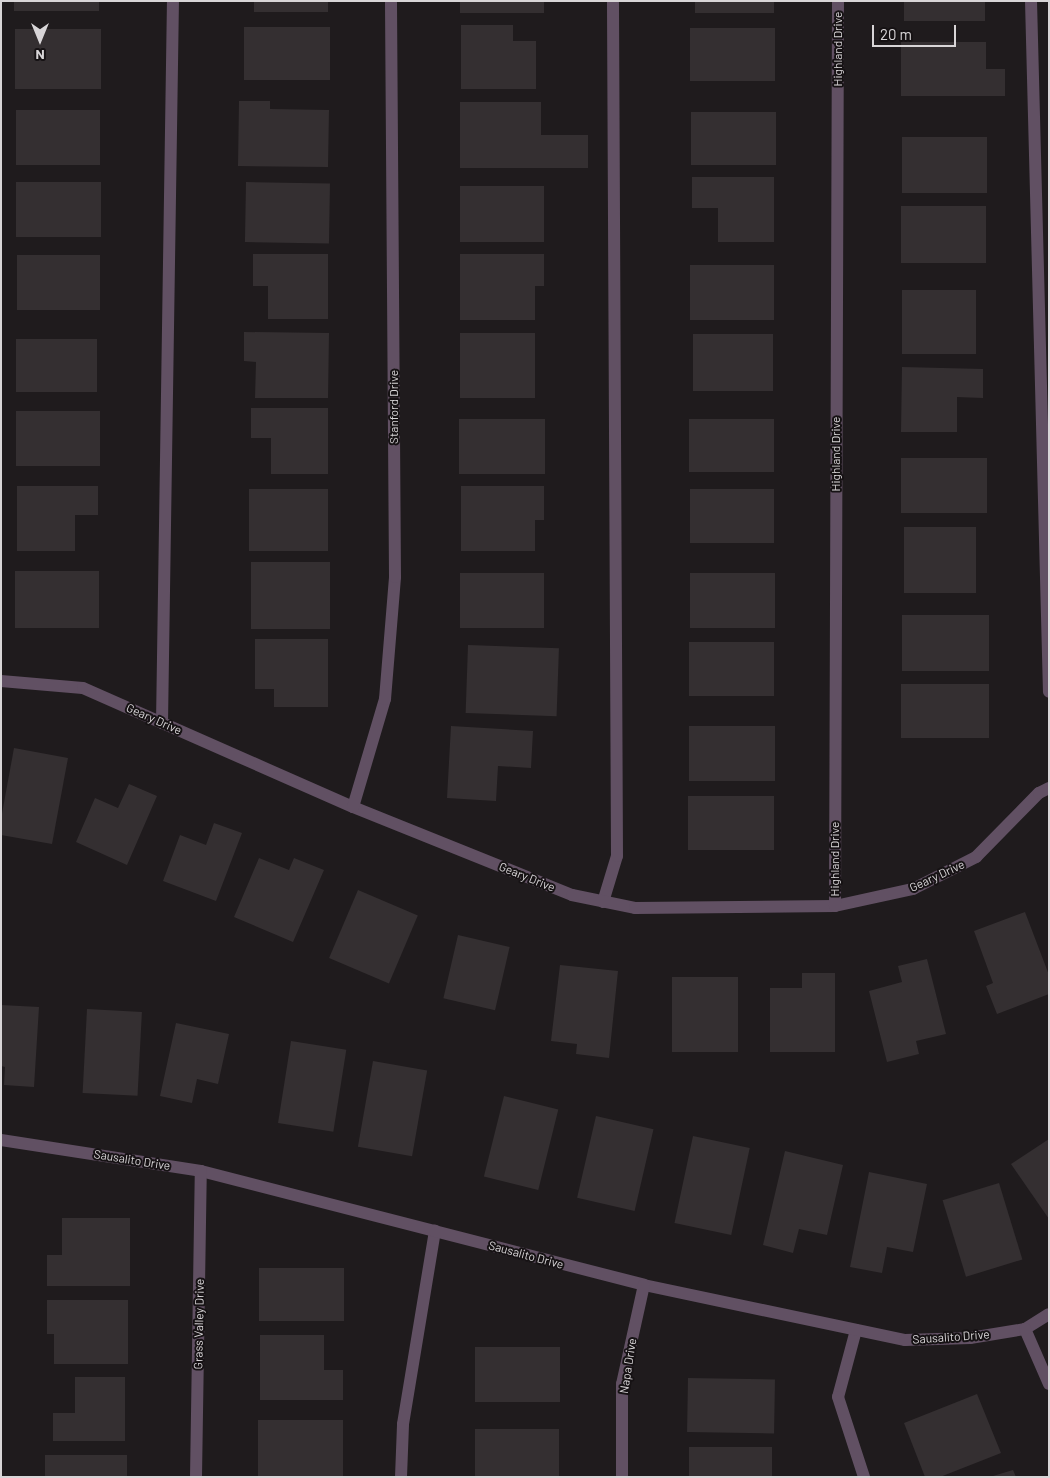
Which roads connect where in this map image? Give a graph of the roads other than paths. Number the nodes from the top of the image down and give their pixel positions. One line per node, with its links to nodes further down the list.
1 (173, 1): 8 (street)
2 (391, 1): 10 (street, Stanford Drive)
3 (613, 1): 11 (street)
4 (838, 1): 12 (street, Highland Drive)
5 (1031, 1): 7 (street)
6 (1, 681): 8 (street, Geary Drive)
7 (1049, 692)
8 (162, 723): 10 (street, Geary Drive)
9 (1049, 788): 12 (street, Geary Drive)
10 (353, 807): 11 (street, Geary Drive)
11 (603, 902): 12 (street, Geary Drive)
12 (835, 906)
13 (1, 1140): 14 (street, Sausalito Drive)
14 (201, 1171): 15 (street, Sausalito Drive); 21 (street, Grass Valley Drive)
15 (435, 1231): 16 (street, Sausalito Drive); 22 (street)
16 (644, 1285): 19 (street, Sausalito Drive); 23 (street, Napa Drive)
17 (1049, 1314): 18 (street, Sausalito Drive)
18 (1025, 1329): 19 (street, Sausalito Drive); 20 (street)
19 (856, 1330): 24 (street)
20 (1049, 1384)
21 (196, 1477)
22 (401, 1477)
23 (622, 1477)
24 (864, 1477)

